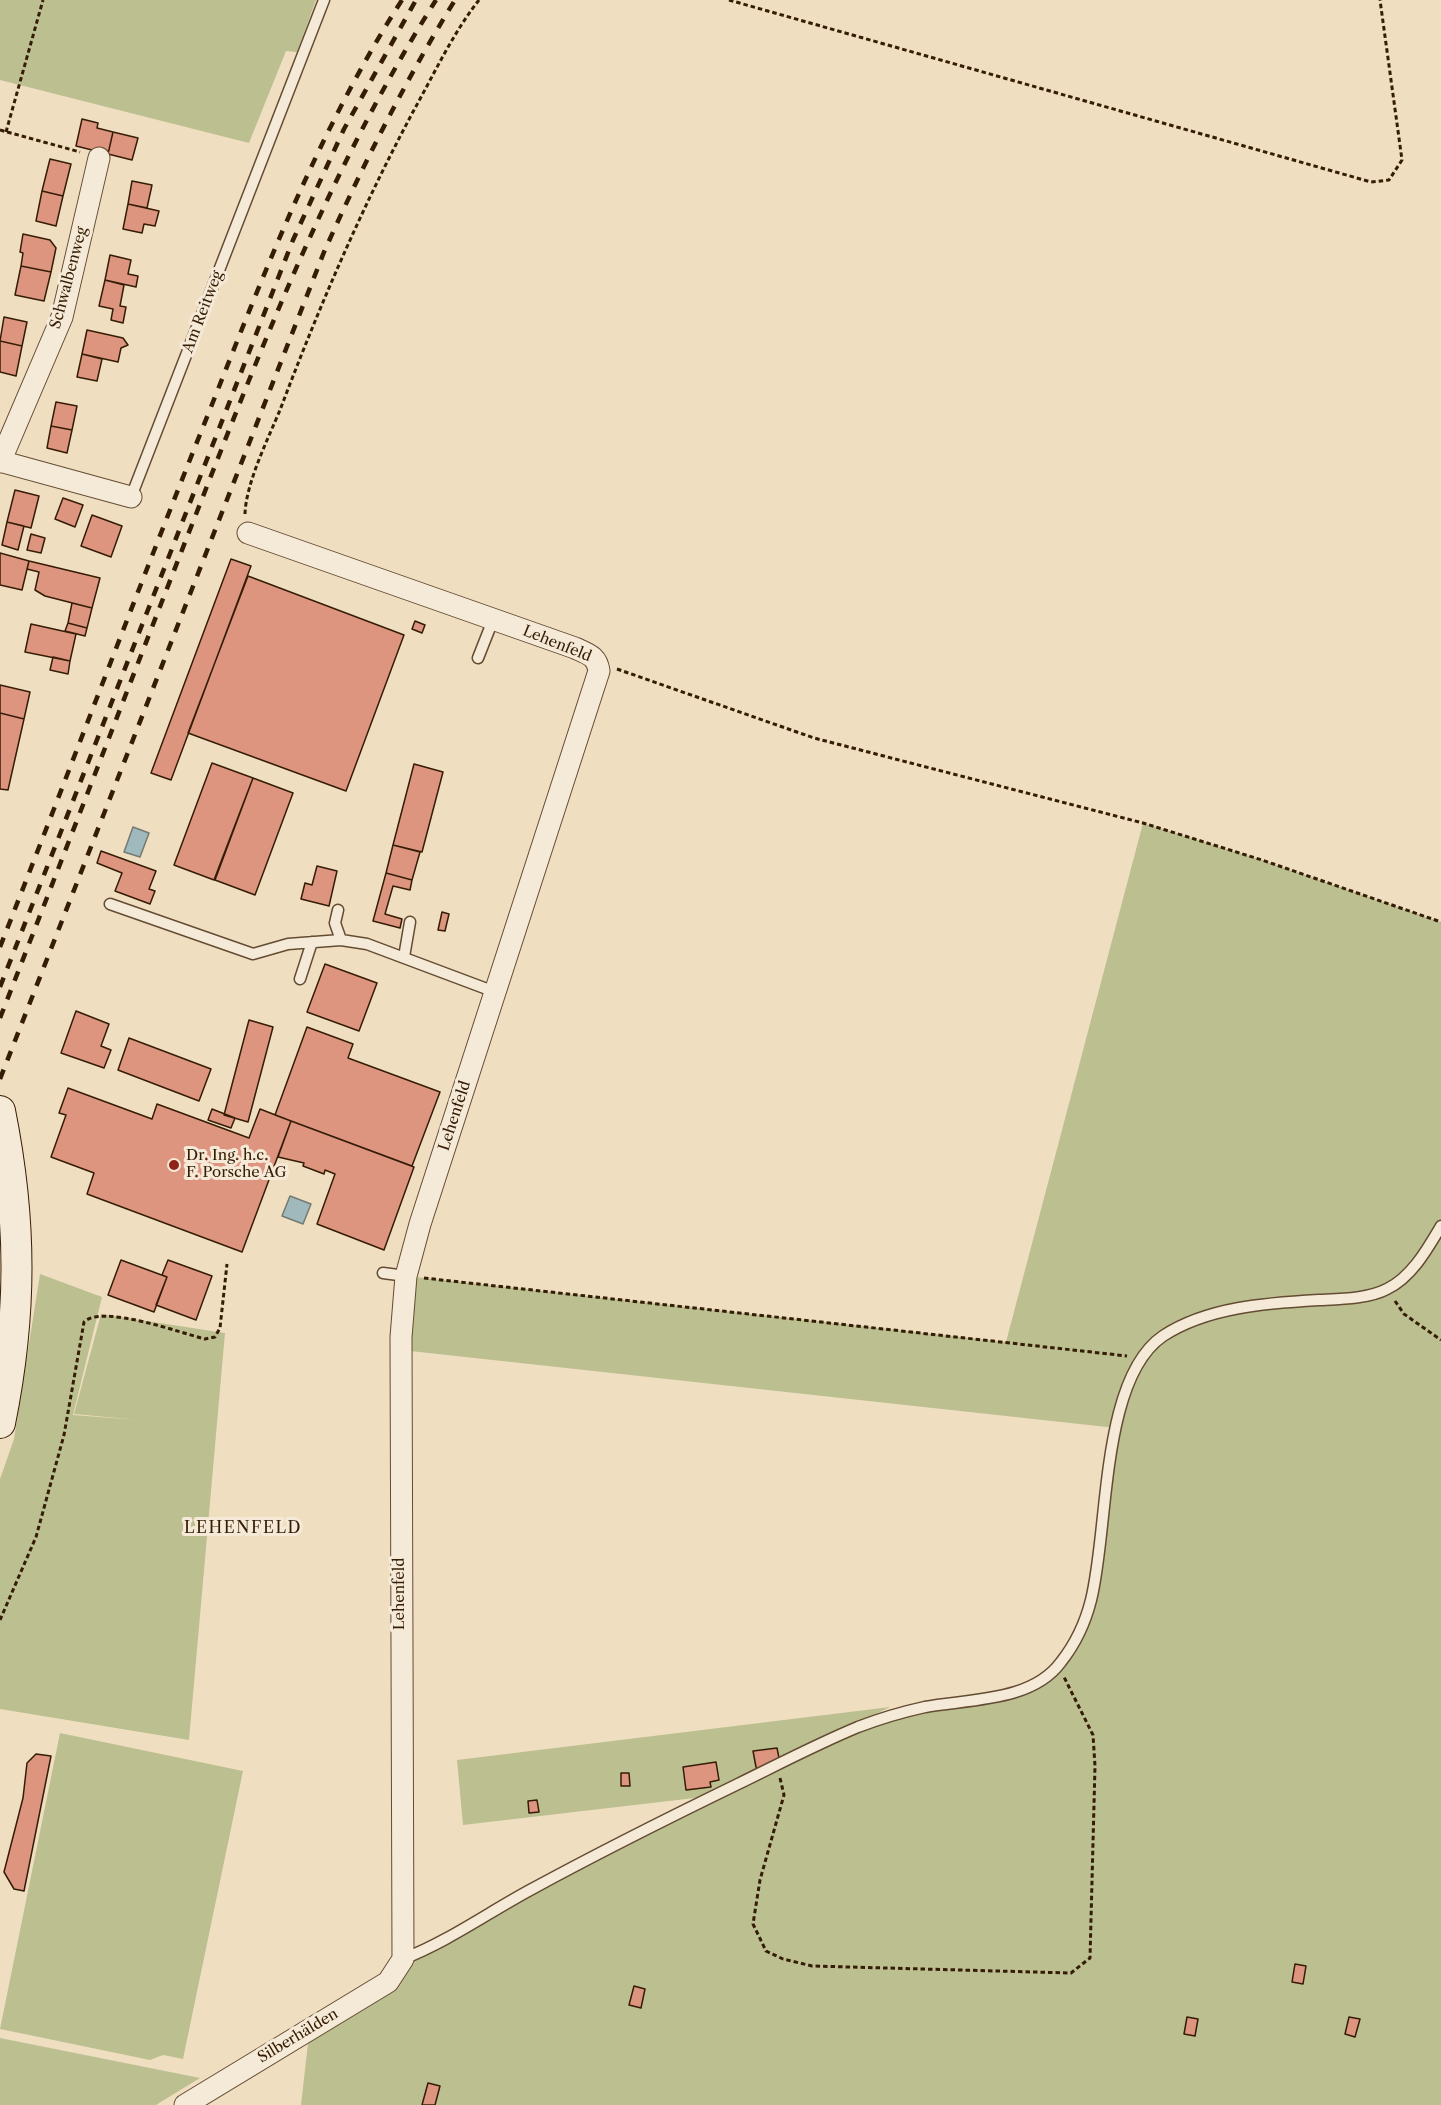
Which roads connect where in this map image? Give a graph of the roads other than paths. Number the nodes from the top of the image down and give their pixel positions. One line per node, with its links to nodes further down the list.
1 (324, 0): 4 (lane, Am Reitweg)
2 (99, 158): 3 (street, Schwalbenweg)
3 (0, 461): 4 (street, Am Reitweg)
4 (132, 497)
5 (248, 533): 6 (street, Lehenfeld)
6 (493, 620): 7 (lane); 15 (street, Lehenfeld)
7 (478, 658)
8 (110, 904): 12 (lane)
9 (338, 910): 11 (lane)
10 (410, 922): 13 (lane)
11 (341, 940): 12 (lane); 13 (lane)
12 (312, 942): 14 (lane)
13 (404, 957): 15 (lane)
14 (300, 979)
15 (495, 992): 19 (street, Lehenfeld)
16 (0, 1111): 20 (main road)
17 (1441, 1226): 21 (lane)
18 (382, 1273): 19 (lane)
19 (406, 1276): 21 (street, Lehenfeld)
20 (0, 1423)
21 (403, 1959): 22 (street, Silberhälden)
22 (185, 2105)

